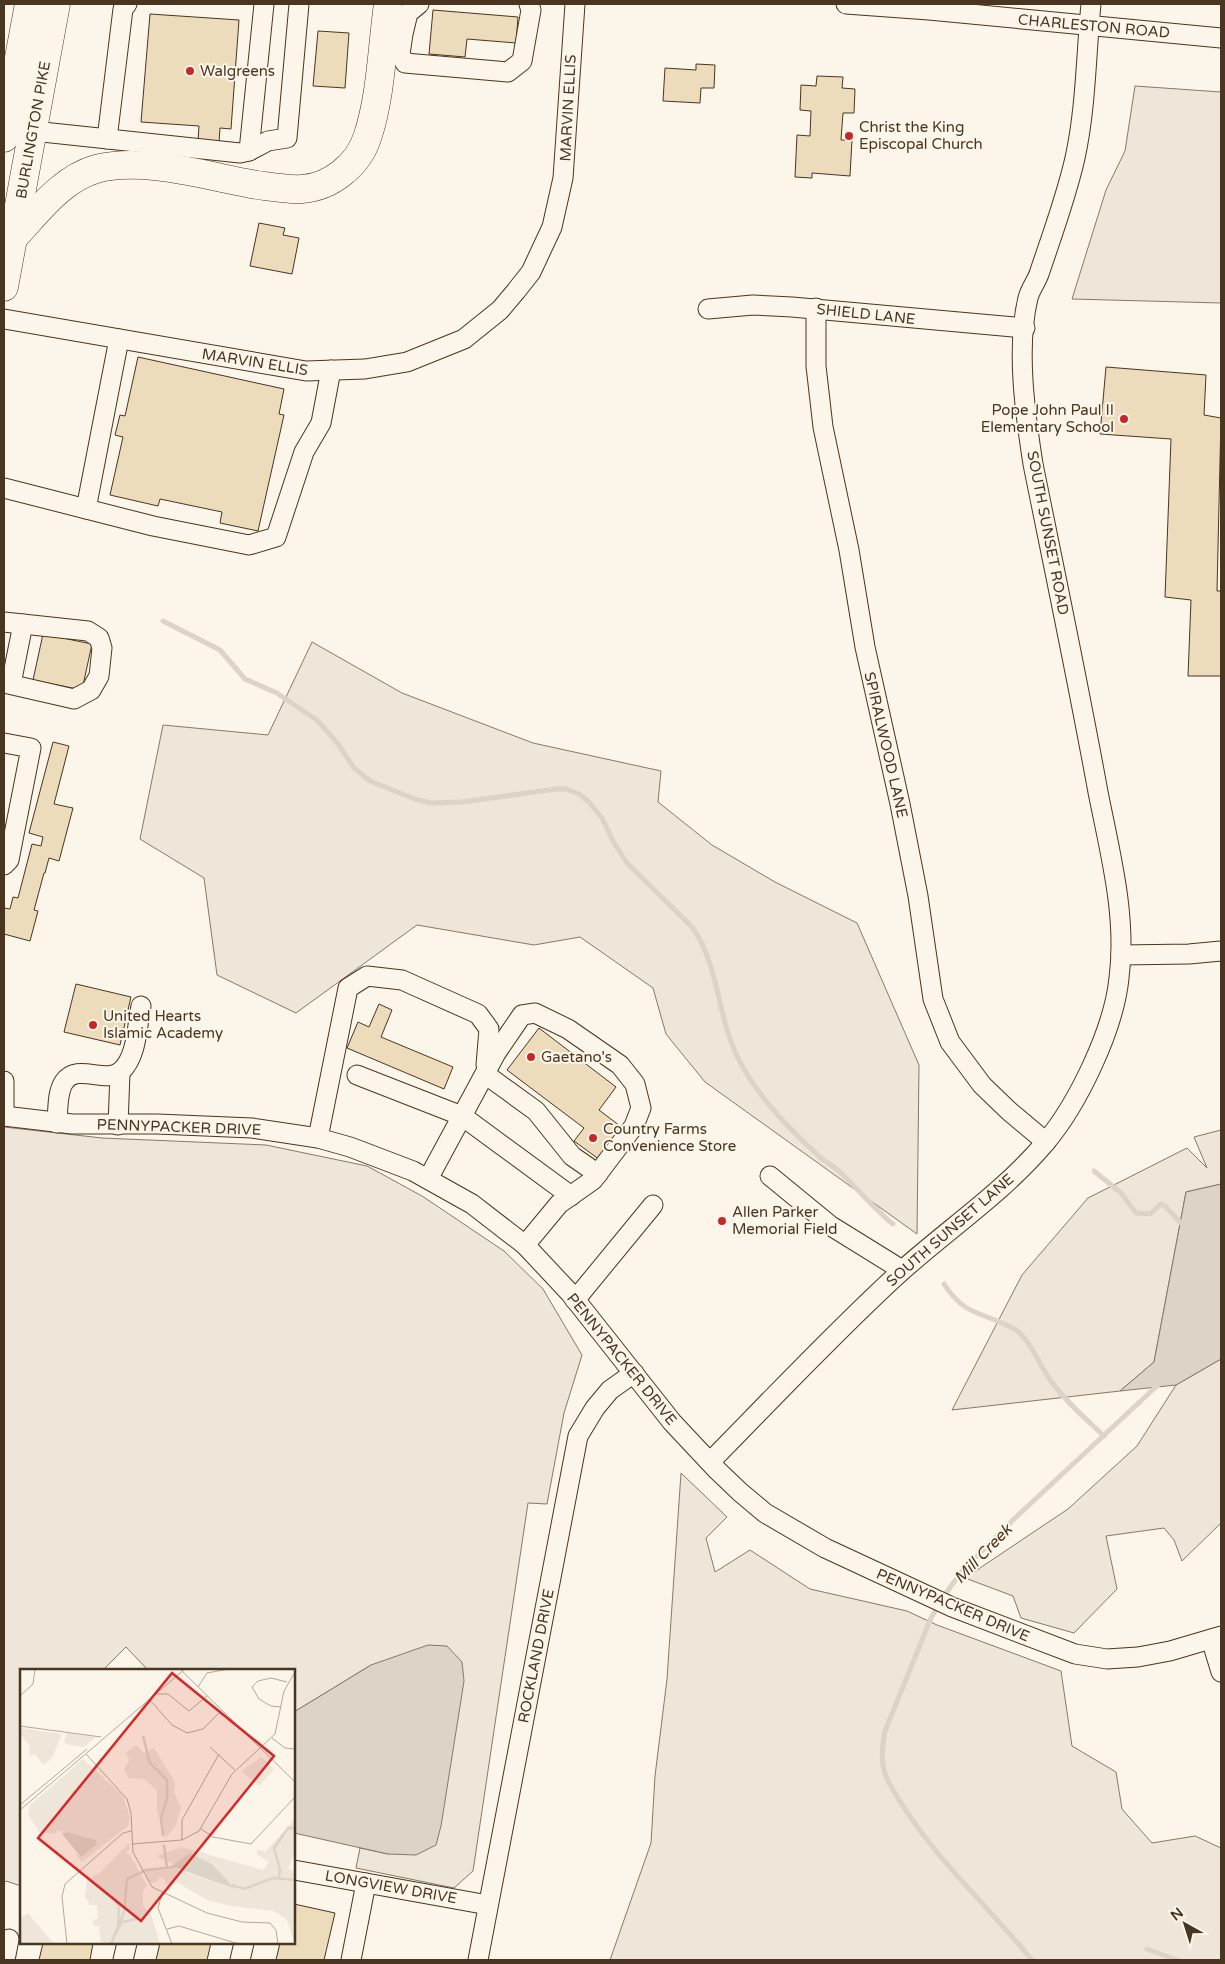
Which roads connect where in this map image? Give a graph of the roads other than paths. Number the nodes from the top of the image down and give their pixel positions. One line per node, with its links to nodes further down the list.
1 (29, 4): 18 (highway, BURLINGTON PIKE)
2 (56, 4): 20 (highway, BURLINGTON PIKE)
3 (127, 4): 22 (street)
4 (264, 4): 23 (street)
5 (299, 4): 23 (street)
6 (388, 4): 24 (highway)
7 (419, 4): 8 (street)
8 (529, 4)
9 (575, 4): 31 (street, MARVIN ELLIS)
10 (846, 4): 11 (street, CHARLESTON ROAD)
11 (850, 4): 13 (street, CHARLESTON ROAD)
12 (1090, 4): 16 (street, SOUTH SUNSET ROAD)
13 (889, 6): 14 (street, CHARLESTON ROAD)
14 (929, 7): 15 (street, CHARLESTON ROAD)
15 (997, 10): 16 (street, CHARLESTON ROAD)
16 (1088, 26): 17 (street, CHARLESTON ROAD); 29 (street, SOUTH SUNSET ROAD)
17 (1221, 38)
18 (12, 50): 19 (highway, BURLINGTON PIKE)
19 (6, 109): 21 (highway, BURLINGTON PIKE)
20 (33, 131): 22 (street); 24 (highway, BURLINGTON PIKE)
21 (4, 138)
22 (107, 139): 23 (street)
23 (249, 151)
24 (13, 238): 25 (highway, BURLINGTON PIKE)
25 (4, 286)
26 (816, 308): 27 (street, SHIELD LANE); 29 (street, SHIELD LANE); 51 (street, SPIRALWOOD LANE)
27 (708, 309)
28 (4, 320): 30 (street, MARVIN ELLIS)
29 (1025, 328): 40 (street, SOUTH SUNSET ROAD)
30 (119, 339): 31 (street, MARVIN ELLIS); 33 (street)
31 (331, 370): 33 (street)
32 (4, 488): 33 (street)
33 (86, 509)
34 (4, 622): 35 (street)
35 (23, 624): 36 (street); 36 (street)
36 (7, 684)
37 (4, 742): 38 (street)
38 (4, 865)
39 (1221, 951): 40 (street)
40 (1121, 955): 51 (street, SOUTH SUNSET LANE)
41 (141, 1006): 42 (street)
42 (120, 1073): 48 (street); 49 (street)
43 (485, 1074): 47 (street); 50 (street); 52 (street); 52 (street)
44 (357, 1075): 47 (street)
45 (4, 1081): 46 (street)
46 (4, 1116): 48 (street, PENNYPACKER DRIVE)
47 (462, 1116): 54 (street); 55 (street)
48 (57, 1123): 49 (street, PENNYPACKER DRIVE)
49 (118, 1125): 50 (street, PENNYPACKER DRIVE)
50 (318, 1138): 54 (street, PENNYPACKER DRIVE)
51 (1046, 1142): 58 (street, SOUTH SUNSET LANE)
52 (598, 1174): 55 (street)
53 (770, 1176): 58 (street)
54 (428, 1179): 57 (street, PENNYPACKER DRIVE)
55 (571, 1196): 57 (street)
56 (653, 1205): 59 (street)
57 (525, 1245): 59 (street, PENNYPACKER DRIVE)
58 (902, 1270): 61 (street, SOUTH SUNSET LANE)
59 (575, 1300): 60 (street, PENNYPACKER DRIVE)
60 (634, 1373): 61 (street, PENNYPACKER DRIVE); 66 (street, ROCKLAND DRIVE)
61 (710, 1462): 62 (street, PENNYPACKER DRIVE)
62 (1216, 1638): 63 (street)
63 (1221, 1672)
64 (295, 1870): 65 (street, LONGVIEW DRIVE)
65 (366, 1883): 66 (street, LONGVIEW DRIVE); 73 (street)
66 (488, 1905): 74 (street, ROCKLAND DRIVE)
67 (9, 1939): 70 (street)
68 (127, 1944): 71 (street)
69 (244, 1944): 72 (street)
70 (5, 1960)
71 (124, 1960)
72 (240, 1960)
73 (351, 1960)
74 (478, 1960)

